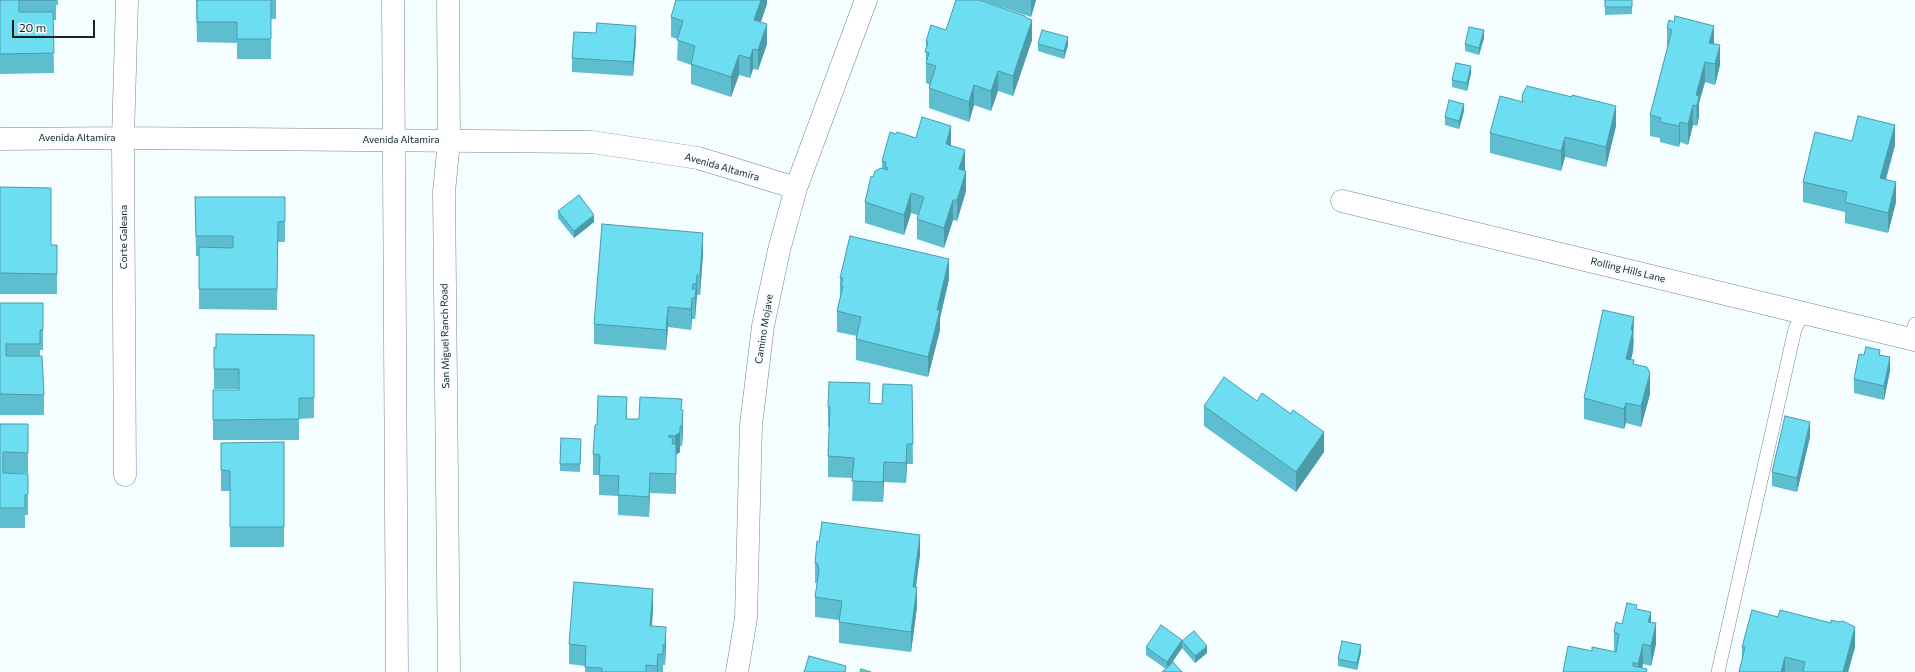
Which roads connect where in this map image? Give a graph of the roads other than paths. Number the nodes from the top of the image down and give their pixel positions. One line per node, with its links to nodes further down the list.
1 (128, 0): 5 (street, Corte Galeana)
2 (393, 0): 7 (street)
3 (448, 0): 8 (street, San Miguel Ranch Road)
4 (866, 0): 9 (street, Camino Mojave)
5 (123, 138): 6 (street, Avenida Altamira); 7 (street, Avenida Altamira); 13 (street, Corte Galeana)
6 (0, 139)
7 (393, 140): 8 (street, Avenida Altamira); 14 (street)
8 (449, 141): 9 (street, Avenida Altamira); 15 (street, San Miguel Ranch Road)
9 (796, 188): 16 (street, Camino Mojave)
10 (1342, 201): 11 (street, Rolling Hills Lane)
11 (1803, 313): 12 (street, Rolling Hills Lane); 17 (lane)
12 (1914, 334)
13 (125, 475)
14 (397, 672)
15 (449, 672)
16 (737, 672)
17 (1718, 672)

